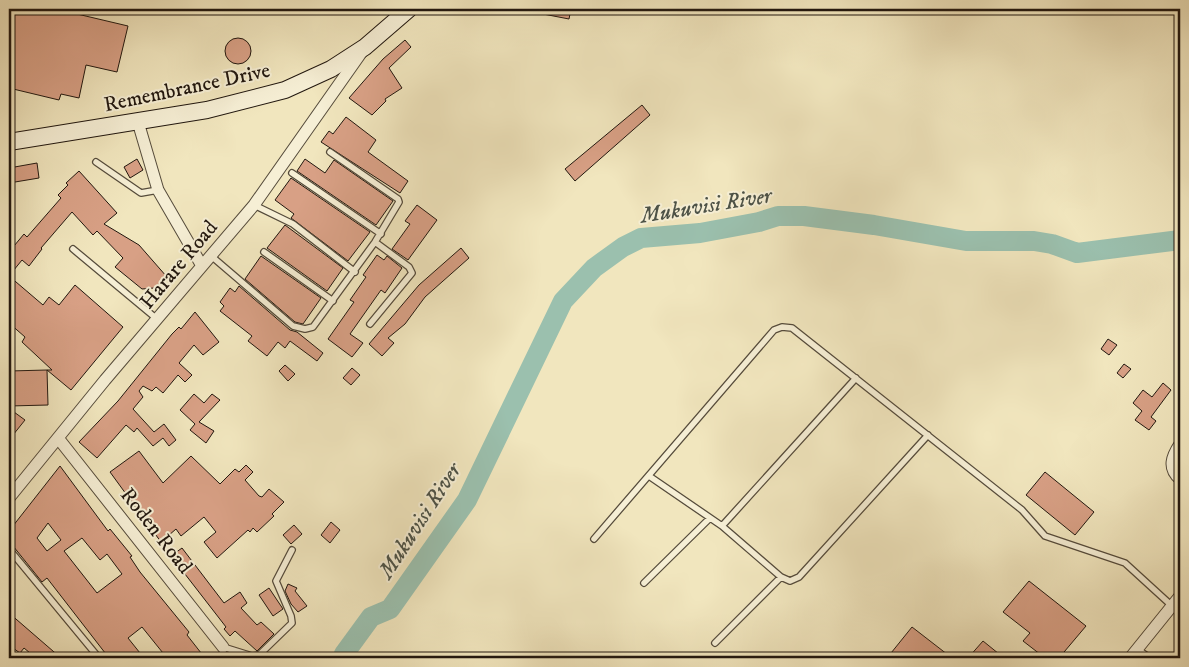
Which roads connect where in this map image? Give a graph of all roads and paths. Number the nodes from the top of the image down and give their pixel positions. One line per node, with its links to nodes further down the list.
1 (409, 9): 2 (street, Remembrance Drive)
2 (365, 47): 3 (street, Remembrance Drive); 9 (street, Harare Road)
3 (138, 122): 4 (street, Remembrance Drive); 8 (street)
4 (9, 142)
5 (330, 152): 10 (lane)
6 (96, 162): 8 (lane)
7 (292, 173): 10 (lane)
8 (158, 190): 15 (street)
9 (254, 205): 14 (street, Harare Road); 16 (lane)
10 (381, 234): 11 (lane)
11 (375, 242): 16 (lane); 19 (lane)
12 (72, 249): 18 (lane)
13 (264, 252): 17 (lane)
14 (210, 255): 15 (street, Harare Road); 17 (lane)
15 (202, 266): 18 (street, Harare Road)
16 (355, 272): 17 (lane)
17 (333, 301)
18 (158, 320): 22 (street, Harare Road)
19 (370, 324)
20 (856, 378): 21 (lane); 24 (lane); 28 (lane)
21 (928, 435): 32 (lane); 35 (lane)
22 (58, 438): 26 (street, Harare Road); 38 (street, Roden Road)
23 (1180, 444): 25 (street)
24 (649, 476): 27 (lane); 29 (lane)
25 (1180, 479)
26 (9, 498)
27 (710, 518): 28 (lane); 33 (lane)
28 (722, 526): 32 (lane)
29 (594, 539)
30 (9, 549): 39 (lane)
31 (292, 550): 38 (lane)
32 (781, 577): 36 (lane)
33 (644, 583)
34 (1180, 596): 35 (street)
35 (1171, 605): 37 (street)
36 (715, 643)
37 (1137, 649): 40 (street); 41 (lane)
38 (222, 652)
39 (99, 658)
40 (1130, 658)
41 (1150, 658)

